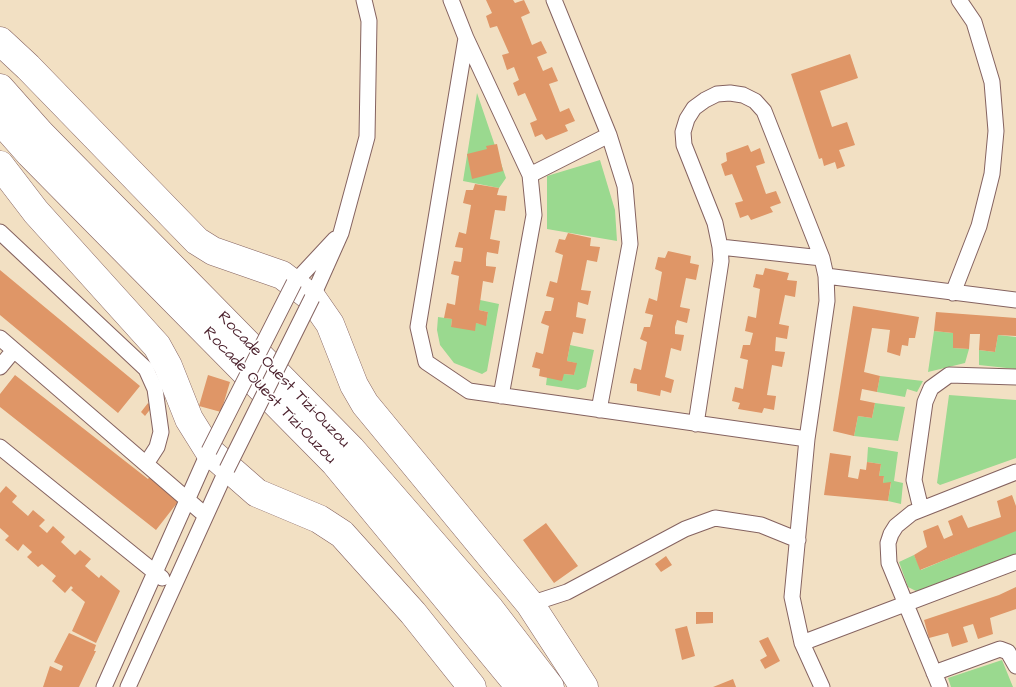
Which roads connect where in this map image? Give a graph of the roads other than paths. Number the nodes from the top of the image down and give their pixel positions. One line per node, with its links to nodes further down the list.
1 (364, 0): 13 (street)
2 (451, 0): 5 (street)
3 (554, 0): 9 (street)
4 (959, 0): 18 (street)
5 (466, 38): 11 (street); 24 (street)
6 (0, 41): 17 (highway)
7 (0, 88): 48 (highway, Rocade Ouest Tizi-Ouzou)
8 (0, 120): 47 (highway, Rocade OUest Tizi-Ouzou)
9 (609, 135): 11 (street); 25 (street)
10 (0, 166): 29 (highway)
11 (530, 175): 24 (street)
12 (0, 232): 30 (street)
13 (341, 233): 17 (street); 17 (street)
14 (720, 247): 15 (street); 15 (street); 26 (street)
15 (822, 258): 16 (street)
16 (826, 276): 18 (street); 27 (street)
17 (303, 291): 29 (street, bridge); 29 (street, bridge); 39 (highway)
18 (953, 293): 19 (street)
19 (1016, 300)
20 (0, 338): 21 (street)
21 (14, 350): 22 (street); 30 (street)
22 (0, 366)
23 (1016, 377): 33 (street)
24 (502, 396): 25 (street)
25 (599, 410): 26 (street)
26 (696, 424): 27 (street)
27 (807, 438): 35 (street)
28 (1, 450): 37 (street)
29 (218, 460): 32 (street); 34 (street); 46 (highway)
30 (146, 464): 32 (street)
31 (1016, 472): 33 (street)
32 (187, 499): 34 (street); 37 (street)
33 (921, 509): 40 (street)
34 (205, 515): 38 (street)
35 (798, 540): 39 (street); 41 (street)
36 (1016, 562): 40 (street)
37 (155, 572): 38 (street); 44 (street)
38 (173, 586): 45 (street)
39 (530, 604): 49 (highway)
40 (906, 604): 41 (street); 43 (street)
41 (802, 643): 50 (street)
42 (1016, 666): 43 (street)
43 (937, 680)
44 (104, 687)
45 (128, 687)
46 (472, 687)
47 (520, 687)
48 (550, 687)
49 (584, 687)
50 (822, 687)

